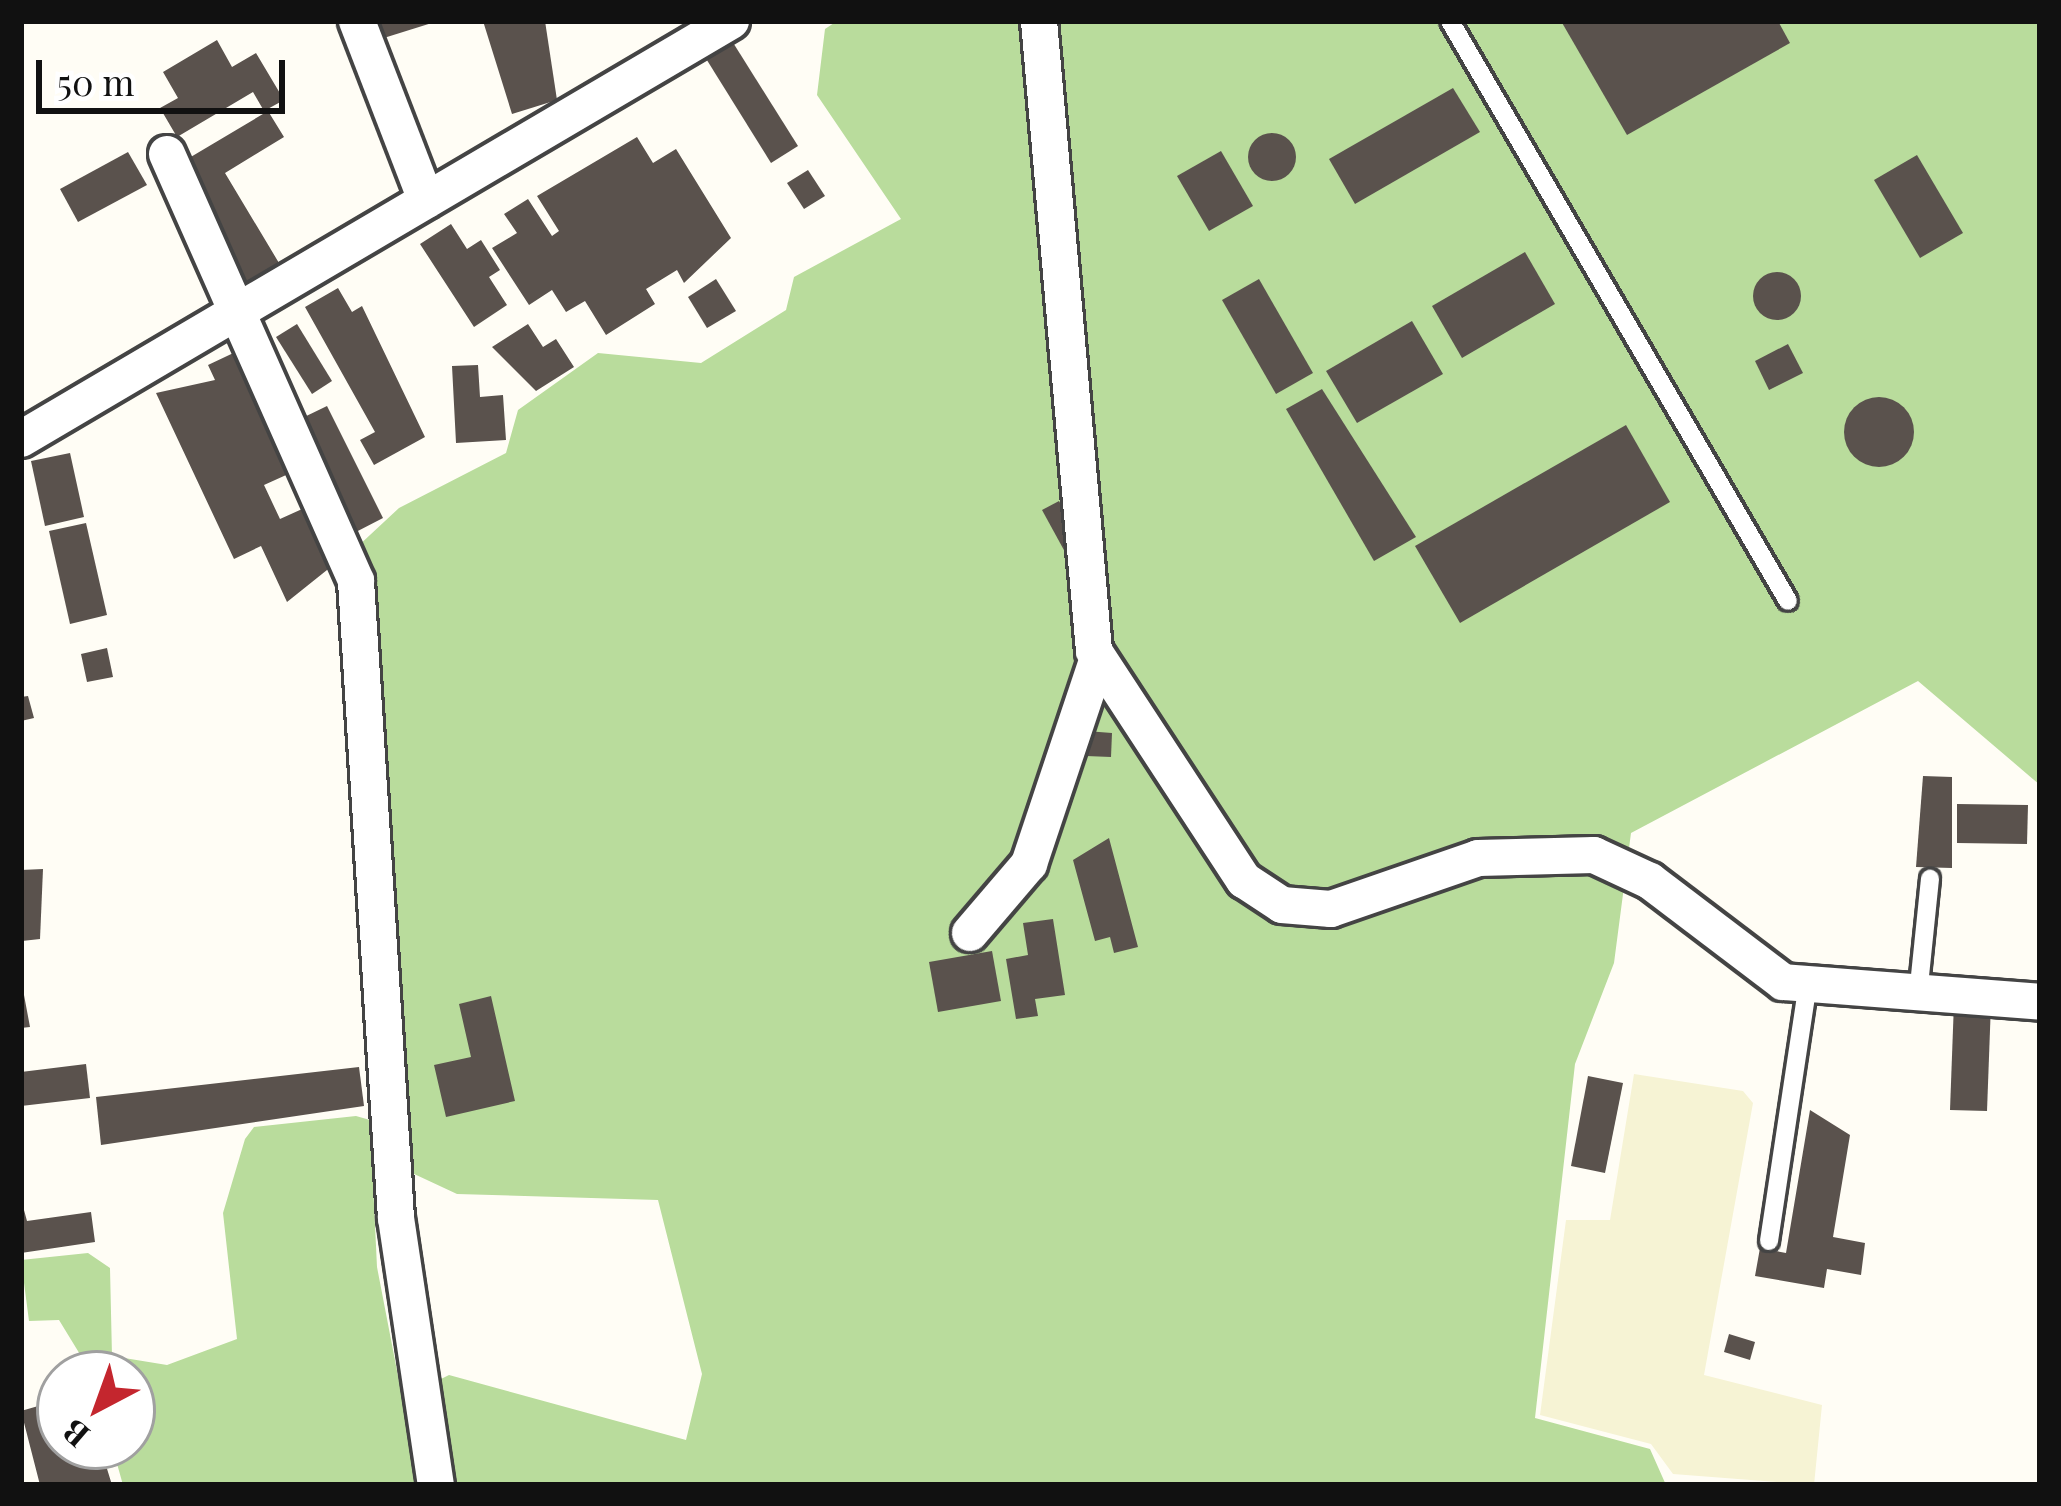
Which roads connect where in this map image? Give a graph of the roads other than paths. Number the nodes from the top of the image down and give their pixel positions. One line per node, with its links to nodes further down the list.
1 (357, 21): 6 (street)
2 (731, 21): 6 (street)
3 (1039, 21): 10 (street)
4 (1450, 21): 9 (lane)
5 (167, 154): 7 (street)
6 (426, 200): 7 (street)
7 (238, 315): 8 (street); 17 (street)
8 (21, 439)
9 (1788, 602)
10 (1097, 661): 12 (street); 13 (street)
11 (1930, 879): 14 (lane)
12 (970, 933)
13 (1808, 988): 14 (street); 16 (lane)
14 (1918, 994): 15 (street)
15 (2040, 1002)
16 (1769, 1241)
17 (436, 1485)

